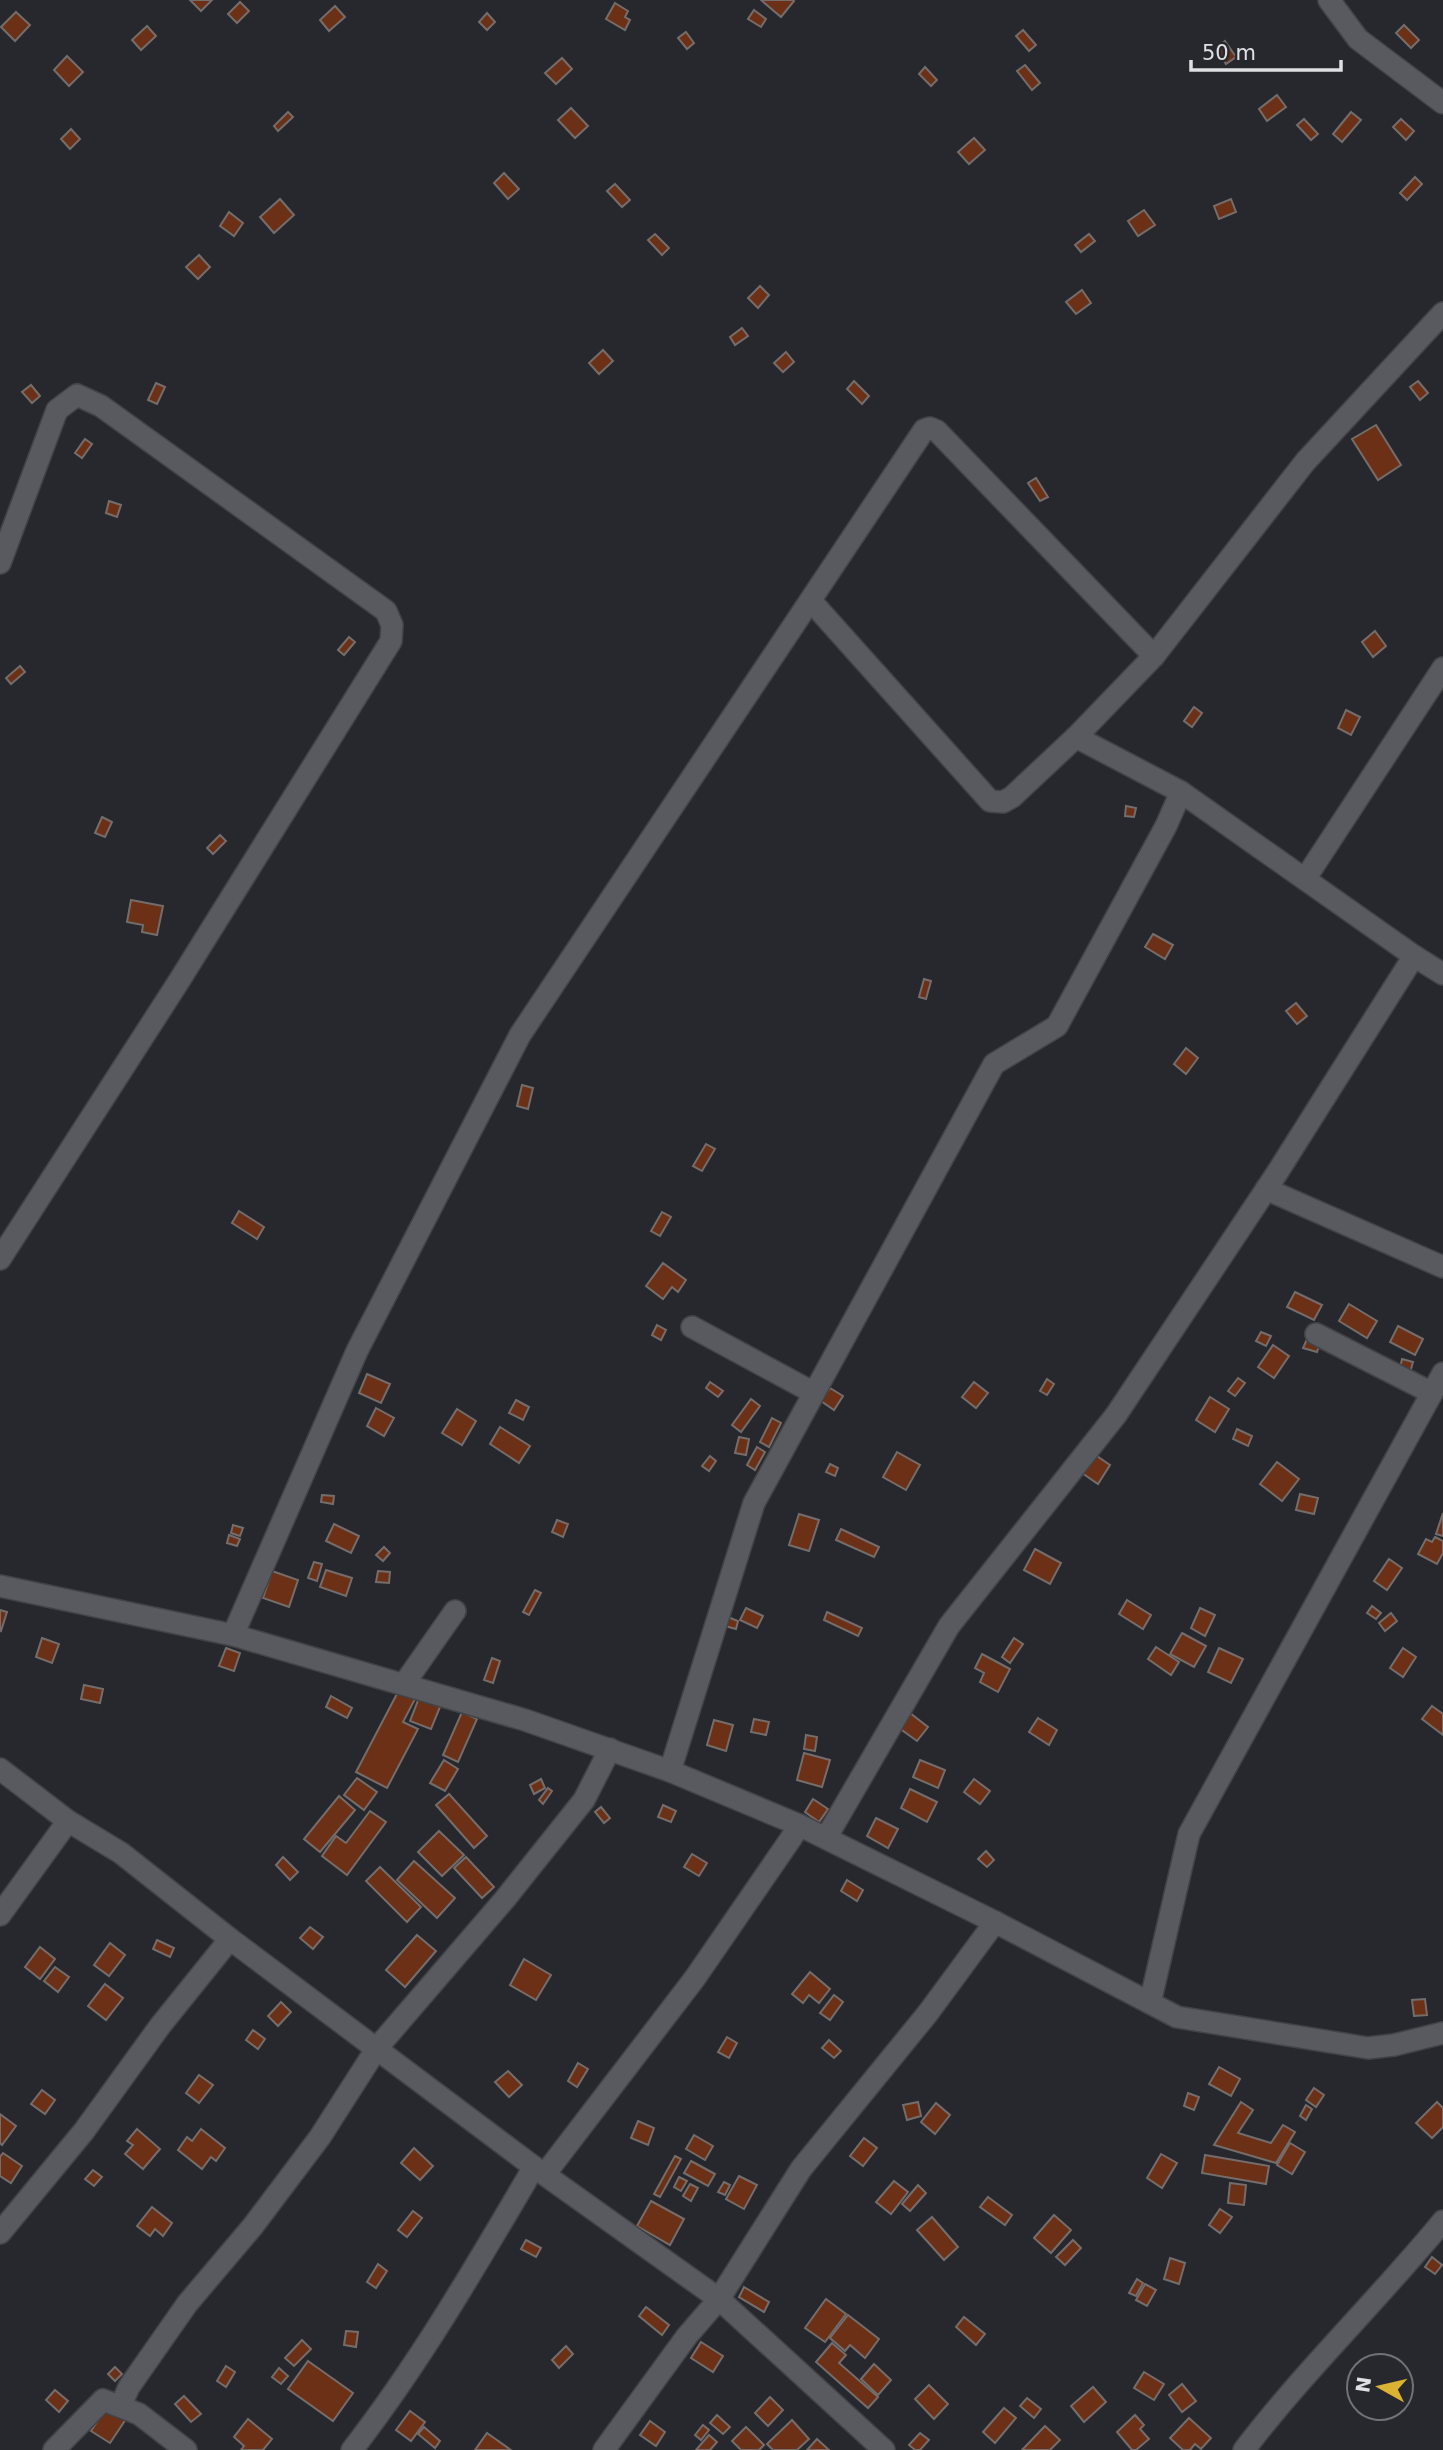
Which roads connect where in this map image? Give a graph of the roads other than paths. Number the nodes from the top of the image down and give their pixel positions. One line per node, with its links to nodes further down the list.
1 (1332, 1): 2 (street)
2 (1443, 103)
3 (1443, 313): 6 (street)
4 (0, 563): 14 (street)
5 (811, 601): 6 (street); 8 (street); 23 (street)
6 (1154, 656): 8 (street)
7 (1443, 668): 10 (street)
8 (1076, 737): 9 (street)
9 (1181, 792): 10 (street); 20 (street)
10 (1305, 879): 11 (street)
11 (1414, 956): 12 (street); 13 (street)
12 (1443, 974)
13 (1266, 1189): 15 (street); 30 (street)
14 (0, 1259)
15 (1443, 1267)
16 (692, 1327): 20 (street)
17 (1316, 1334): 19 (street)
18 (1443, 1373): 19 (street)
19 (1432, 1392): 34 (street)
20 (814, 1393): 27 (street)
21 (0, 1586): 23 (street)
22 (455, 1611): 24 (street)
23 (233, 1635): 24 (street)
24 (404, 1684): 25 (street)
25 (610, 1749): 27 (street); 36 (street)
26 (0, 1769): 28 (street)
27 (670, 1771): 29 (street)
28 (68, 1821): 31 (street); 33 (street)
29 (799, 1825): 30 (street); 37 (street)
30 (826, 1838): 32 (street)
31 (0, 1915)
32 (995, 1922): 34 (street); 40 (street)
33 (230, 1939): 36 (street); 39 (street)
34 (1150, 2003): 35 (street)
35 (1443, 2033)
36 (377, 2048): 37 (street); 41 (street)
37 (540, 2171): 40 (street); 44 (street)
38 (1443, 2221): 47 (street)
39 (0, 2233)
40 (719, 2300): 45 (street); 46 (street)
41 (121, 2405): 42 (street); 43 (street)
42 (54, 2450)
43 (186, 2450)
44 (352, 2450)
45 (604, 2450)
46 (884, 2450)
47 (1244, 2450)

